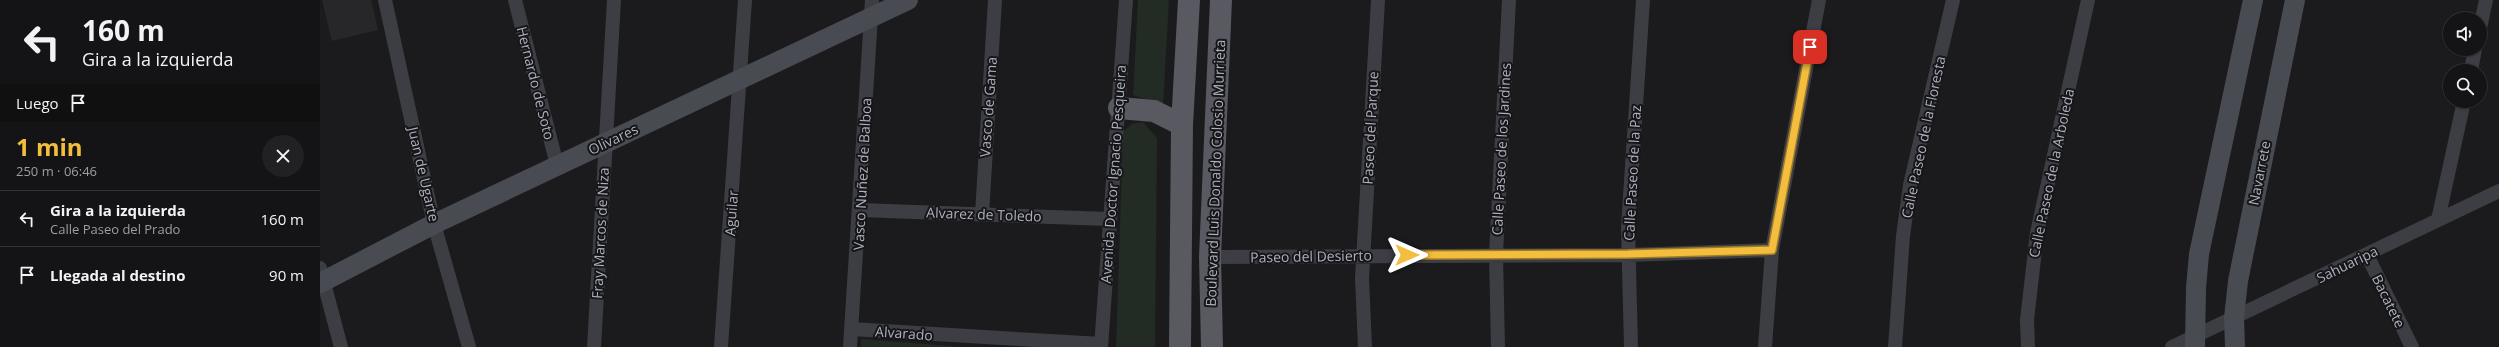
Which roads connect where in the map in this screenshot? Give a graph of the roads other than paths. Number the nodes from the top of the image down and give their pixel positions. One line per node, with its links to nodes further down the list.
1 (385, 0): 32 (street, Juan de Ugarte)
2 (515, 0): 26 (street, Hernardo de Soto)
3 (614, 0): 25 (street, Fray Marcos de Niza)
4 (745, 0): 21 (street, Aguilar)
5 (908, 0): 19 (main road, Olivares)
6 (995, 0): 29 (street, Vasco de Gama)
7 (1126, 0): 22 (street, Avenida Doctor Ignacio Pesqueira)
8 (1189, 0): 24 (main road)
9 (1221, 0): 38 (main road, Boulevard Luis Donaldo Colosio Murrieta)
10 (1378, 0): 36 (street, Paseo del Parque)
11 (1509, 0): 34 (street, Calle Paseo de los Jardines)
12 (1643, 0): 35 (street, Calle Paseo de la Paz)
13 (1819, 0): 33 (street)
14 (1953, 0): 56 (street, Calle Paseo de la Floresta)
15 (2088, 0): 57 (street, Calle Paseo de la Arboleda)
16 (2253, 0): 42 (main road)
17 (2295, 0): 40 (main road, Navarrete)
18 (2486, 0): 20 (street)
19 (871, 10): 21 (main road, Olivares); 28 (street, Vasco Nuñez de Balboa)
20 (2483, 12)
21 (741, 79): 25 (main road, Olivares); 48 (street, Aguilar)
22 (1119, 108): 24 (main road); 30 (street, Avenida Doctor Ignacio Pesqueira)
23 (2462, 108): 31 (street)
24 (1182, 126): 50 (main road)
25 (604, 144): 26 (main road, Olivares); 47 (street, Fray Marcos de Niza)
26 (557, 165): 32 (main road, Olivares)
27 (2499, 191): 31 (street, Sahuaripa)
28 (860, 210): 29 (street, Alvarez de Toledo); 41 (street, Vasco Nuñez de Balboa)
29 (982, 214): 30 (street, Alvarez de Toledo)
30 (1109, 219): 44 (street, Avenida Doctor Ignacio Pesqueira)
31 (2438, 220): 37 (street, Sahuaripa)
32 (434, 224): 39 (main road, Olivares); 46 (street, Juan de Ugarte)
33 (1772, 250): 35 (street, Paseo del Desierto); 55 (street)
34 (1496, 254): 35 (street, Paseo del Desierto); 36 (street, Paseo del Desierto); 53 (street, Calle Paseo de los Jardines)
35 (1628, 254): 54 (street, Calle Paseo de la Paz)
36 (1363, 255): 38 (street, Paseo del Desierto); 52 (street, Paseo del Parque)
37 (2367, 255): 40 (street, Sahuaripa); 60 (street, Bacatete)
38 (1210, 257): 51 (main road, Boulevard Luis Donaldo Colosio Murrieta)
39 (321, 277): 45 (street)
40 (2234, 318): 42 (street, Sahuaripa); 59 (main road, Navarrete)
41 (851, 329): 43 (street, Alvarado); 49 (street, Vasco Nuñez de Balboa)
42 (2195, 341): 58 (street, Sahuaripa)
43 (971, 342): 44 (street, Alvarado)
44 (1101, 345)
45 (341, 347)
46 (469, 347)
47 (594, 347)
48 (721, 347)
49 (850, 347)
50 (1180, 347)
51 (1212, 347)
52 (1365, 347)
53 (1498, 347)
54 (1631, 347)
55 (1765, 347)
56 (1896, 347)
57 (2028, 347)
58 (2172, 347)
59 (2235, 347)
60 (2412, 347)

